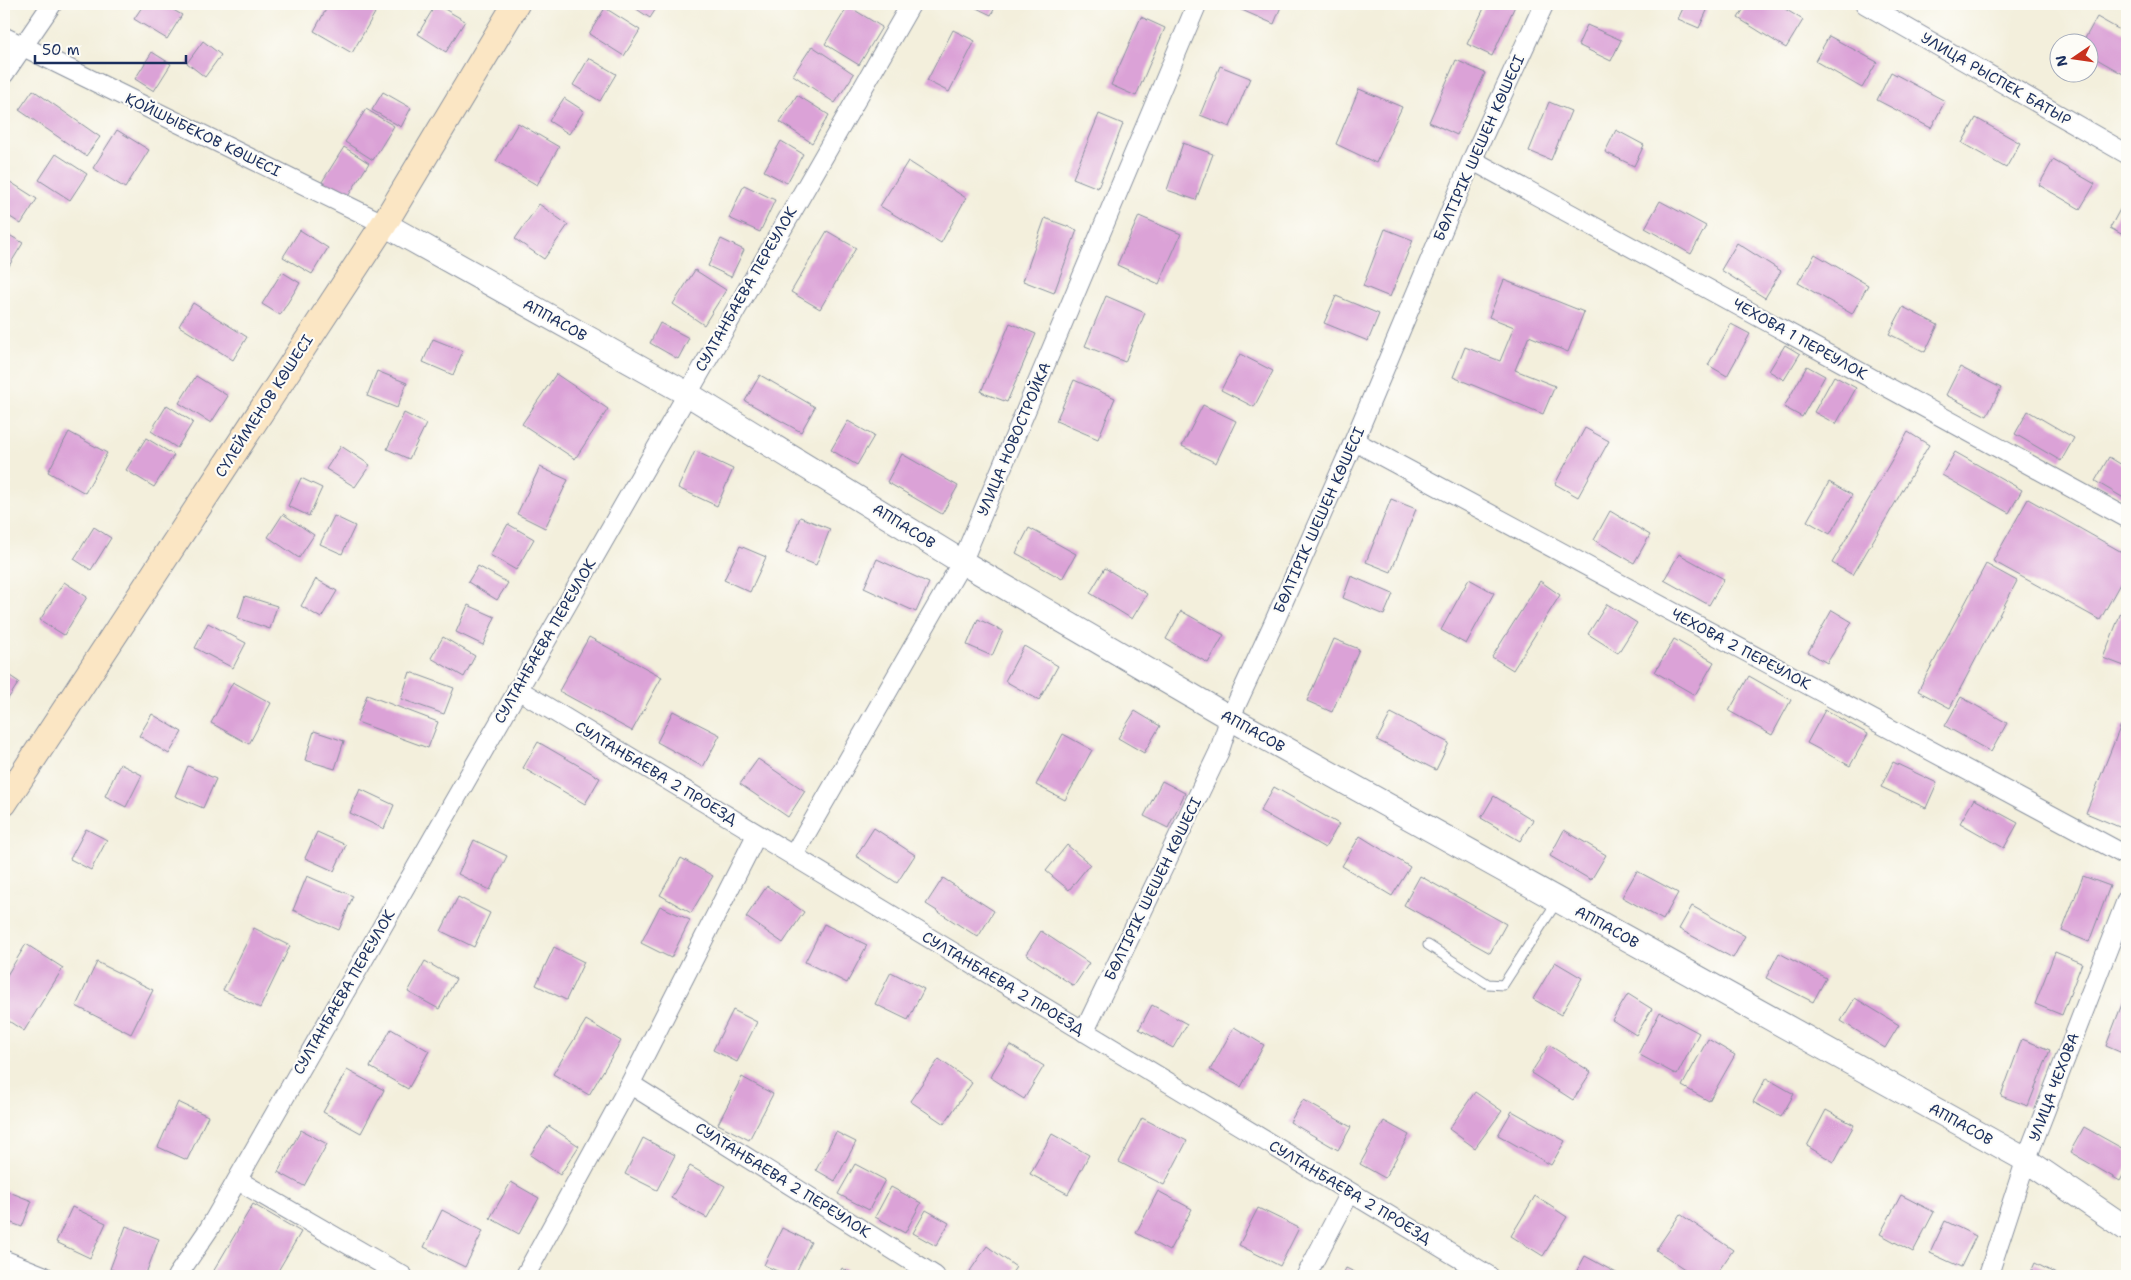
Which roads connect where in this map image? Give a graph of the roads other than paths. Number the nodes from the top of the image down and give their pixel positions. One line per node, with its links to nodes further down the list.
1 (52, 4): 8 (street)
2 (516, 4): 12 (main road, СҮЛЕЙМЕНОВ КӨШЕСІ)
3 (911, 4): 13 (street, СУЛТАНБАЕВА ПЕРЕУЛОК)
4 (1197, 4): 16 (street, УЛИЦА НОВОСТРОЙКА)
5 (1544, 4): 11 (street, БӨЛТІРІК ШЕШЕН КӨШЕСІ)
6 (1865, 4): 10 (street, УЛИЦА РЫСПЕК БАТЫР)
7 (4, 37): 8 (street, ҚОЙШЫБЕКОВ КӨШЕСІ)
8 (22, 47): 9 (street); 12 (street, ҚОЙШЫБЕКОВ КӨШЕСІ)
9 (4, 74)
10 (2127, 154)
11 (1472, 160): 14 (street, БӨЛТІРІК ШЕШЕН КӨШЕСІ); 15 (street, ЧЕХОВА 1 ПЕРЕУЛОК)
12 (384, 224): 13 (street, АППАСОВ); 19 (main road, СҮЛЕЙМЕНОВ КӨШЕСІ)
13 (686, 393): 16 (street, АППАСОВ); 17 (street, СУЛТАНБАЕВА ПЕРЕУЛОК)
14 (1354, 441): 18 (street, БӨЛТІРІК ШЕШЕН КӨШЕСІ); 22 (street, ЧЕХОВА 2 ПЕРЕУЛОК)
15 (2127, 518)
16 (962, 562): 18 (street, АППАСОВ); 21 (street, УЛИЦА НОВОСТРОЙКА)
17 (517, 689): 20 (street, СУЛТАНБАЕВА 2 ПРОЕЗД); 29 (street, СУЛТАНБАЕВА ПЕРЕУЛОК)
18 (1230, 718): 23 (street, АППАСОВ); 26 (street, БӨЛТІРІК ШЕШЕН КӨШЕСІ)
19 (4, 803)
20 (757, 834): 21 (street, СУЛТАНБАЕВА 2 ПРОЕЗД); 27 (street)
21 (793, 856): 26 (street, СУЛТАНБАЕВА 2 ПРОЕЗД)
22 (2127, 856)
23 (1558, 900): 25 (lane); 28 (street, АППАСОВ)
24 (2127, 900): 28 (street, УЛИЦА ЧЕХОВА)
25 (1428, 945)
26 (1084, 1032): 30 (street, СУЛТАНБАЕВА 2 ПРОЕЗД)
27 (630, 1084): 36 (street); 37 (street, СУЛТАНБАЕВА 2 ПЕРЕУЛОК)
28 (2026, 1160): 31 (street, АППАСОВ); 40 (street, УЛИЦА ЧЕХОВА)
29 (237, 1180): 34 (street, СУЛТАНБАЕВА ПЕРЕУЛОК); 35 (street)
30 (1350, 1192): 38 (street); 39 (street, СУЛТАНБАЕВА 2 ПРОЕЗД)
31 (2127, 1229)
32 (4, 1260): 33 (street)
33 (44, 1276)
34 (177, 1276)
35 (403, 1276)
36 (525, 1276)
37 (935, 1276)
38 (1306, 1276)
39 (1489, 1276)
40 (1988, 1276)

